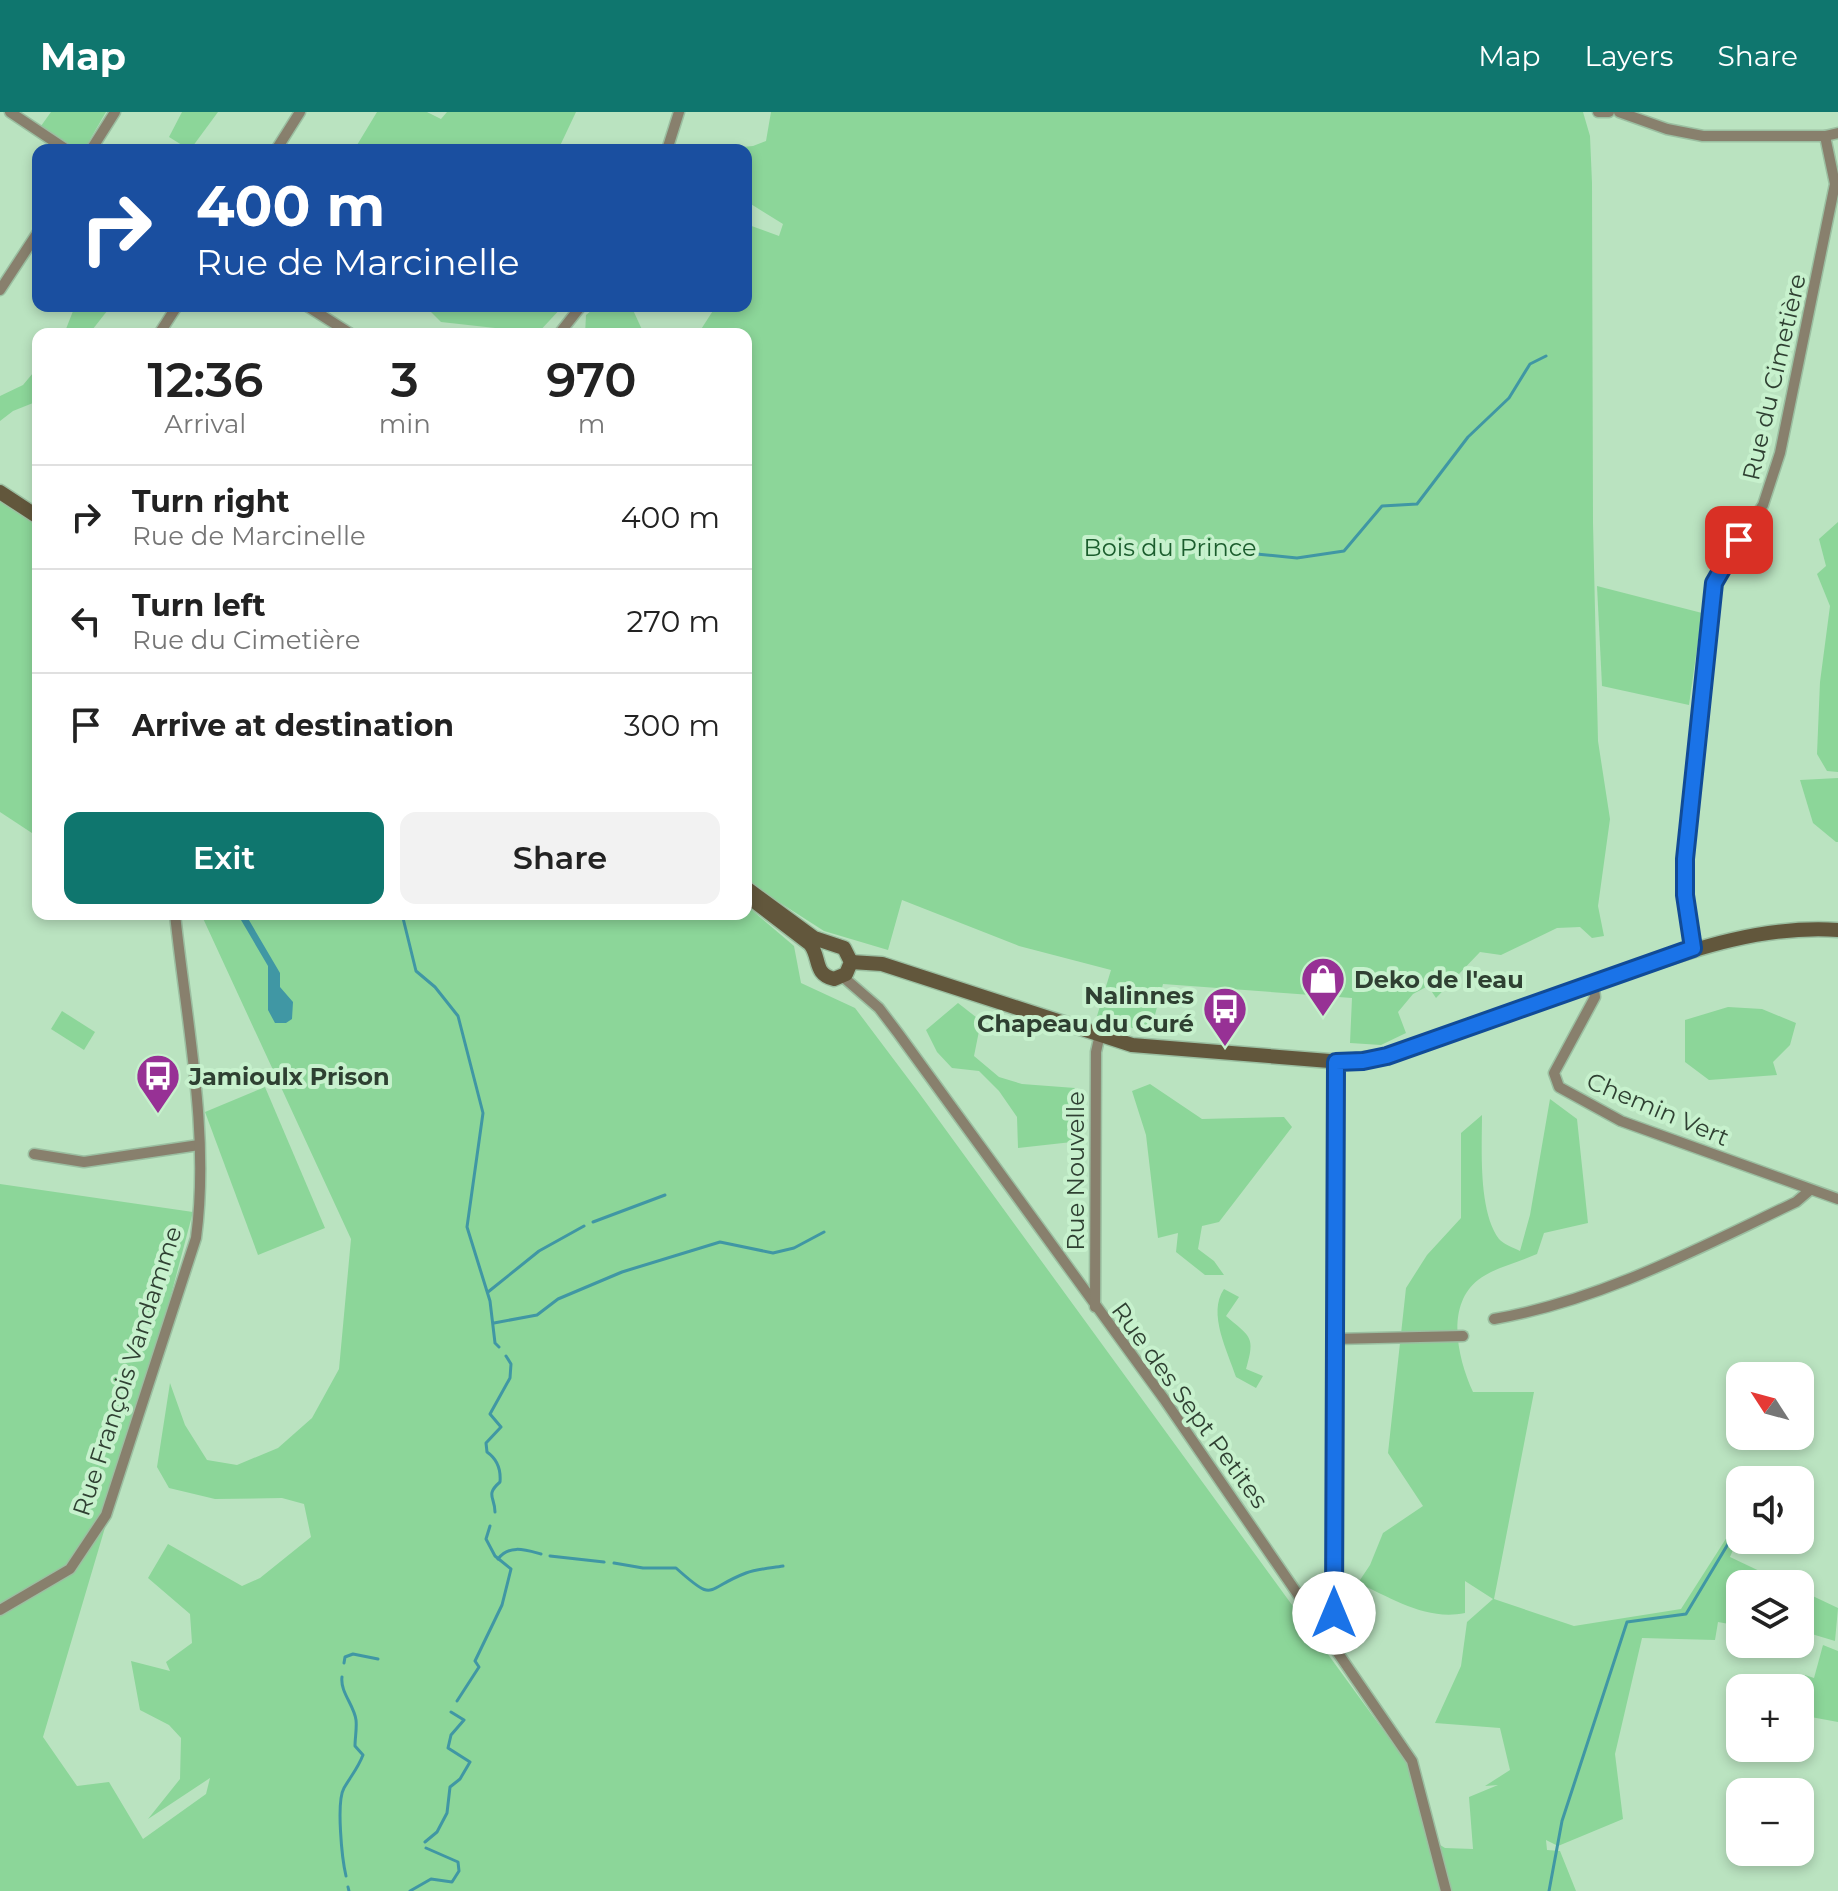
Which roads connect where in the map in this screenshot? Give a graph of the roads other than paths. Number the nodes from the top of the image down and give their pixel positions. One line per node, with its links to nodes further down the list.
1 (10, 112): 10 (street)
2 (115, 112): 11 (street)
3 (300, 112): 12 (street)
4 (679, 112): 13 (street)
5 (1598, 112): 6 (street)
6 (1609, 112)
7 (1619, 112): 9 (street)
8 (1838, 133): 9 (street)
9 (1825, 136): 26 (street, Rue du Cimetière)
10 (58, 144)
11 (95, 144)
12 (280, 144)
13 (669, 144)
14 (32, 241): 15 (street)
15 (0, 290)
16 (316, 312): 18 (street)
17 (576, 312): 19 (street)
18 (342, 328)
19 (564, 328)
20 (0, 492): 21 (street)
21 (32, 513)
22 (752, 893): 27 (street)
23 (752, 899): 27 (street)
24 (176, 920): 33 (street, Rue François Vandamme)
25 (1838, 930): 26 (street)
26 (1693, 948): 30 (street)
27 (823, 950): 28 (street); 29 (street)
28 (851, 962): 29 (street); 31 (street)
29 (842, 976): 37 (street, Rue des Sept Petites)
30 (1593, 981): 32 (street); 35 (street, Chemin Vert)
31 (1100, 1034): 32 (street); 37 (street, Rue Nouvelle)
32 (1336, 1062): 40 (street)
33 (199, 1145): 34 (street); 41 (street, Rue François Vandamme)
34 (34, 1154)
35 (1810, 1190): 36 (street, Chemin Vert); 38 (street)
36 (1838, 1199)
37 (1095, 1307): 42 (street, Rue des Sept Petites)
38 (1494, 1319)
39 (1463, 1336): 40 (street)
40 (1334, 1339): 42 (street)
41 (0, 1610)
42 (1334, 1643): 43 (street, Rue des Sept Petites)
43 (1446, 1891)

